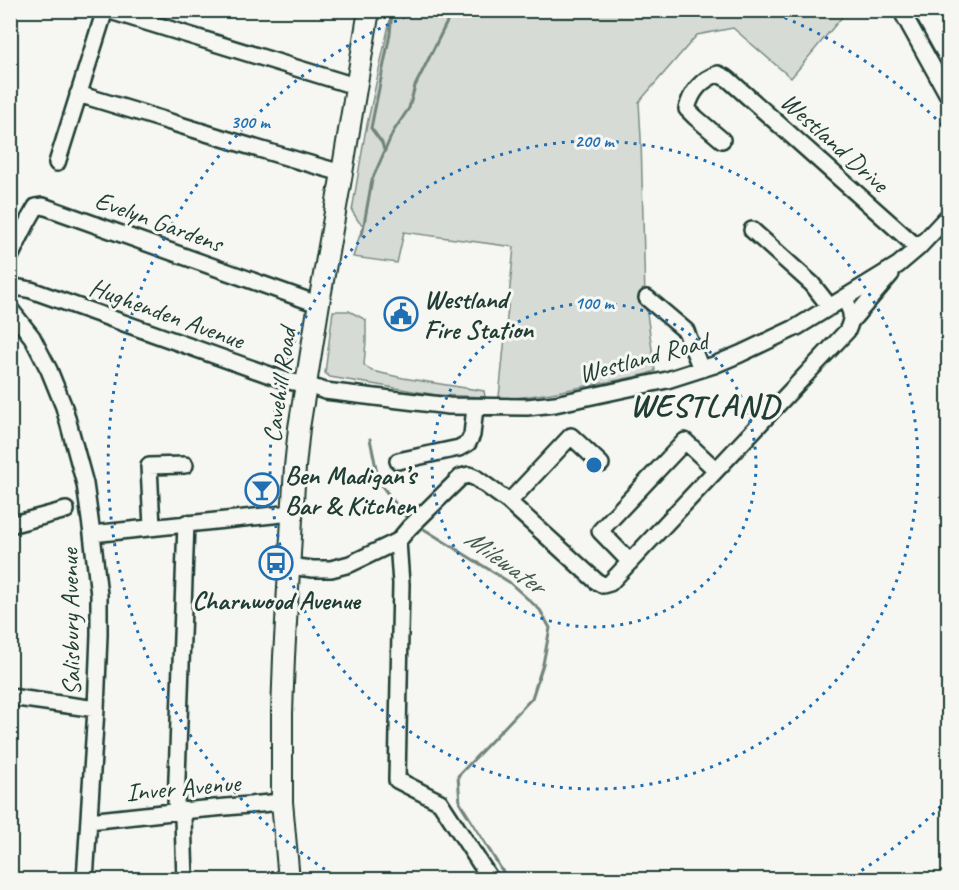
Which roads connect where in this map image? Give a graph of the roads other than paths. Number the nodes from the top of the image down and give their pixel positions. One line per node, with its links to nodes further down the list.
1 (106, 10): 4 (street); 5 (street)
2 (369, 10): 4 (main road, Cavehill Road)
3 (901, 10): 6 (street)
4 (355, 86): 9 (main road, Cavehill Road)
5 (78, 94): 8 (street); 9 (street)
6 (948, 95)
7 (722, 140): 12 (street, Westland Drive)
8 (57, 163)
9 (342, 173): 18 (main road, Cavehill Road)
10 (948, 216): 12 (street, Westland Road)
11 (752, 230): 19 (street)
12 (918, 248): 14 (street, Westland Road)
13 (10, 257): 18 (street, Evelyn Gardens)
14 (898, 265): 17 (street, Westland Road); 21 (street)
15 (10, 286): 23 (street, Hughenden Avenue)
16 (646, 298): 22 (street)
17 (844, 298): 19 (street, Westland Road); 21 (street)
18 (319, 303): 23 (main road, Cavehill Road)
19 (830, 307): 22 (street, Westland Road)
20 (10, 309): 35 (street, Salisbury Avenue)
21 (852, 320): 28 (street)
22 (701, 369): 24 (street, Westland Road)
23 (307, 385): 24 (street, Westland Road); 31 (main road, Cavehill Road)
24 (475, 407): 25 (street)
25 (398, 461)
26 (601, 464): 29 (street)
27 (185, 465): 34 (street)
28 (716, 470): 37 (street); 37 (street)
29 (509, 502): 36 (street); 37 (street)
30 (66, 510): 33 (street)
31 (292, 513): 32 (street); 38 (main road, Cavehill Road)
32 (186, 523): 34 (street); 42 (street)
33 (10, 525)
34 (152, 526): 35 (street)
35 (92, 534): 40 (street, Salisbury Avenue)
36 (398, 541): 38 (street); 47 (street)
37 (630, 562)
38 (288, 566): 41 (main road, Cavehill Road)
39 (10, 697): 40 (street)
40 (96, 709): 43 (street, Salisbury Avenue)
41 (282, 802): 42 (street, Inver Avenue); 46 (main road, Cavehill Road)
42 (181, 811): 43 (street, Inver Avenue); 45 (street)
43 (89, 821): 44 (street, Salisbury Avenue)
44 (85, 879)
45 (185, 879)
46 (289, 879)
47 (491, 879)

